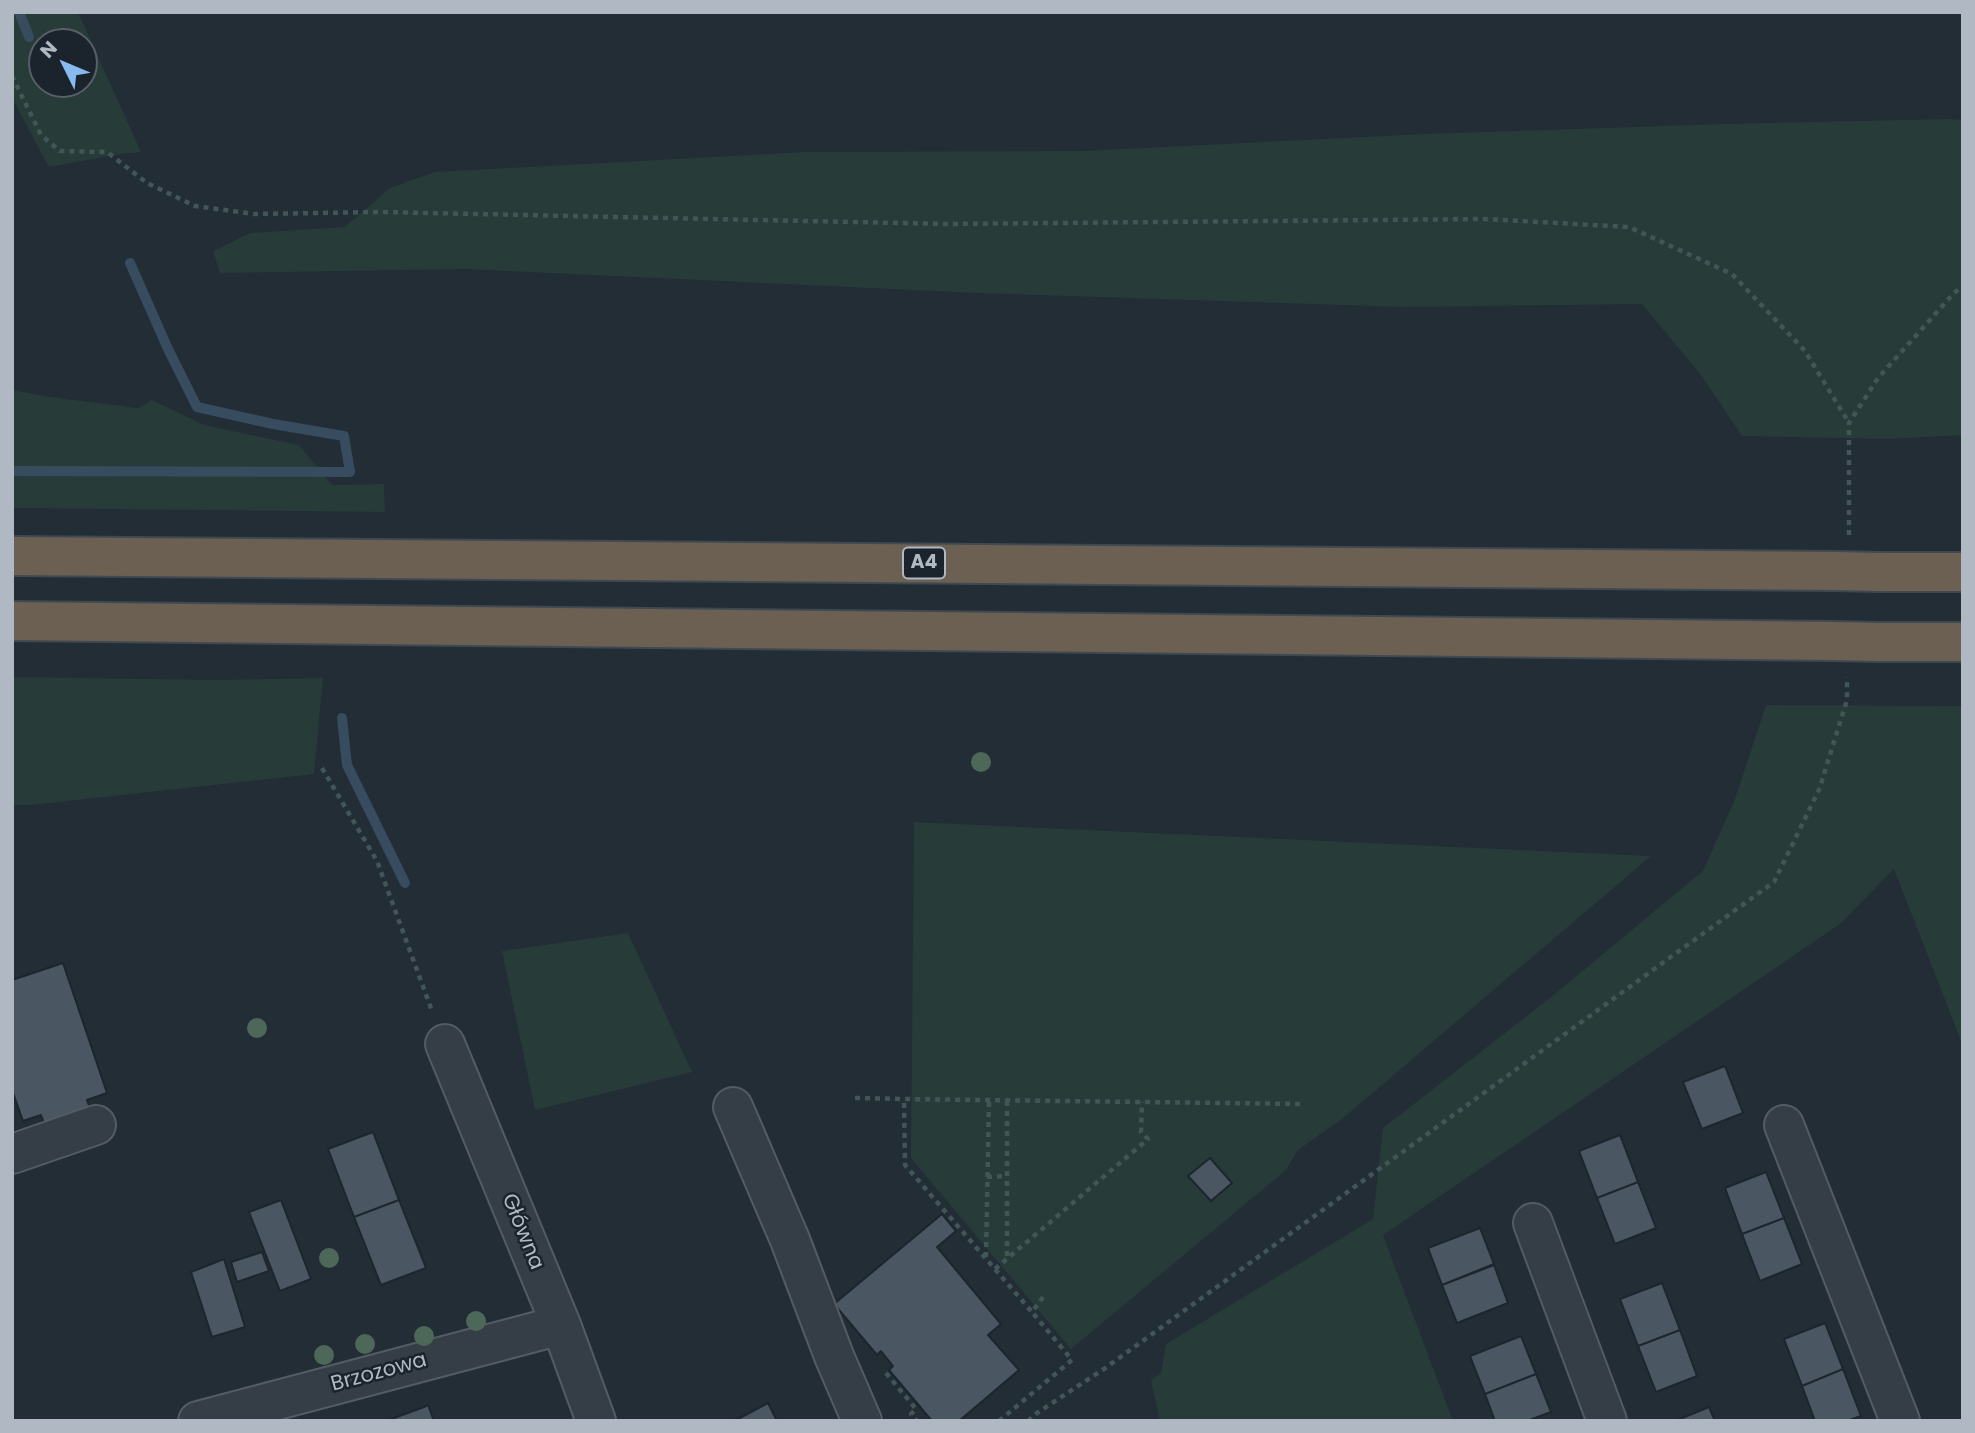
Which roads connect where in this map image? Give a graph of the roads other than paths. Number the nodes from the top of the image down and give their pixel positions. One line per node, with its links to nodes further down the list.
1 (12, 556): 2 (highway, A4, bridge)
2 (1963, 572)
3 (12, 621): 4 (highway, bridge)
4 (1963, 642)
5 (445, 1044): 11 (street, Główna)
6 (733, 1107): 14 (street)
7 (96, 1125): 9 (street)
8 (1784, 1125): 16 (street)
9 (12, 1154)
10 (1532, 1223): 15 (street)
11 (561, 1325): 12 (street, Brzozowa); 13 (street, Główna)
12 (198, 1421)
13 (596, 1421)
14 (862, 1421)
15 (1607, 1421)
16 (1900, 1421)

